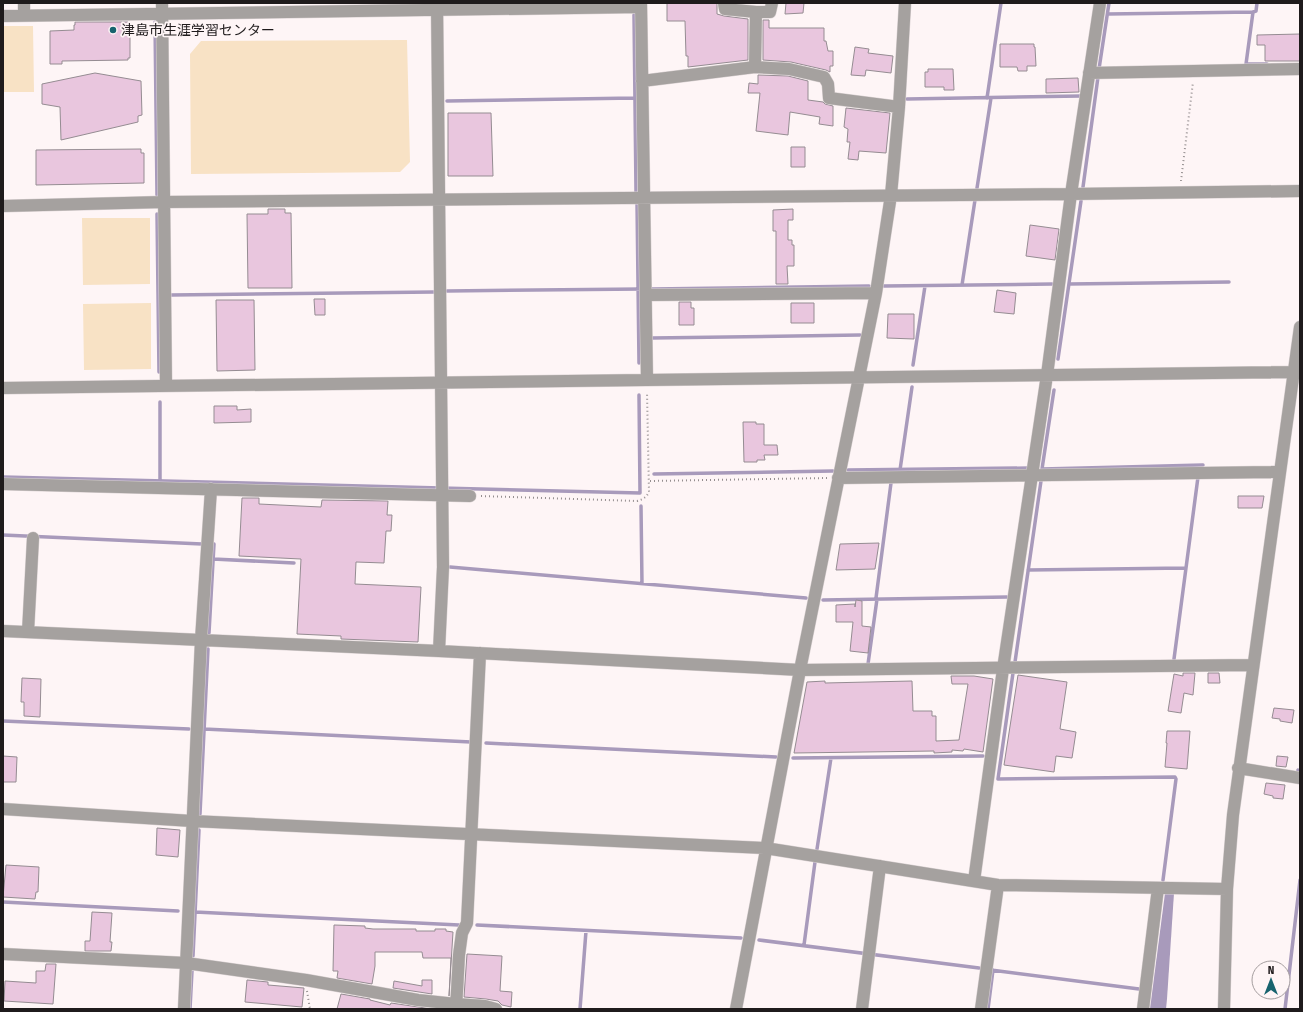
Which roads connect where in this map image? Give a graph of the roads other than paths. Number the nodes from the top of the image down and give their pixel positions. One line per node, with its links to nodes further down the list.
1 (24, 3): 10 (street)
2 (724, 3): 9 (street)
3 (772, 3): 9 (street)
4 (905, 3): 16 (street)
5 (1100, 3): 14 (street)
6 (641, 5): 7 (street); 15 (street)
7 (437, 6): 8 (street); 21 (street)
8 (162, 8): 10 (street); 22 (street)
9 (756, 12): 12 (street)
10 (24, 15): 11 (street)
11 (3, 16)
12 (755, 67): 15 (street); 16 (street)
13 (1300, 69): 14 (street)
14 (1089, 73): 18 (street)
15 (642, 81): 20 (street)
16 (899, 107): 19 (street)
17 (1300, 190): 18 (street)
18 (1071, 194): 19 (street); 28 (street)
19 (891, 196): 20 (street); 24 (street)
20 (644, 198): 21 (street); 25 (street)
21 (439, 200): 22 (street); 31 (street)
22 (164, 202): 23 (street); 32 (street)
23 (3, 206)
24 (876, 293): 25 (street); 29 (street)
25 (646, 295): 30 (street)
26 (1300, 327): 27 (street)
27 (1294, 372): 28 (street); 34 (street)
28 (1046, 375): 29 (street); 35 (street)
29 (859, 377): 30 (street); 36 (street)
30 (647, 380): 31 (street)
31 (441, 383): 32 (street); 39 (street)
32 (166, 386): 33 (street)
33 (3, 388)
34 (1279, 472): 35 (street); 47 (street)
35 (1032, 475): 36 (street); 48 (street)
36 (838, 478): 49 (street)
37 (3, 484): 38 (street)
38 (211, 489): 39 (street); 44 (street)
39 (442, 490): 40 (street); 45 (street)
40 (470, 496)
41 (33, 538): 43 (street)
42 (3, 631): 43 (street)
43 (28, 632): 44 (street)
44 (201, 640): 45 (street); 53 (street)
45 (439, 651): 46 (street)
46 (480, 653): 49 (street); 54 (street)
47 (1253, 665): 48 (street); 50 (street)
48 (1003, 669): 49 (street); 57 (street)
49 (800, 670): 55 (street)
50 (1238, 768): 51 (street); 60 (street)
51 (1300, 778)
52 (3, 810): 53 (street)
53 (192, 821): 54 (street); 62 (street)
54 (471, 834): 55 (street); 63 (street)
55 (765, 848): 56 (street); 66 (street)
56 (880, 866): 57 (street); 67 (street)
57 (974, 881): 58 (street)
58 (998, 885): 59 (street); 68 (street)
59 (1158, 888): 60 (street); 69 (street)
60 (1227, 889): 70 (street)
61 (3, 954): 62 (street)
62 (186, 963): 63 (street); 64 (street)
63 (456, 1007): 65 (street)
64 (184, 1009)
65 (496, 1009)
66 (736, 1009)
67 (862, 1009)
68 (980, 1009)
69 (1143, 1009)
70 (1224, 1009)

